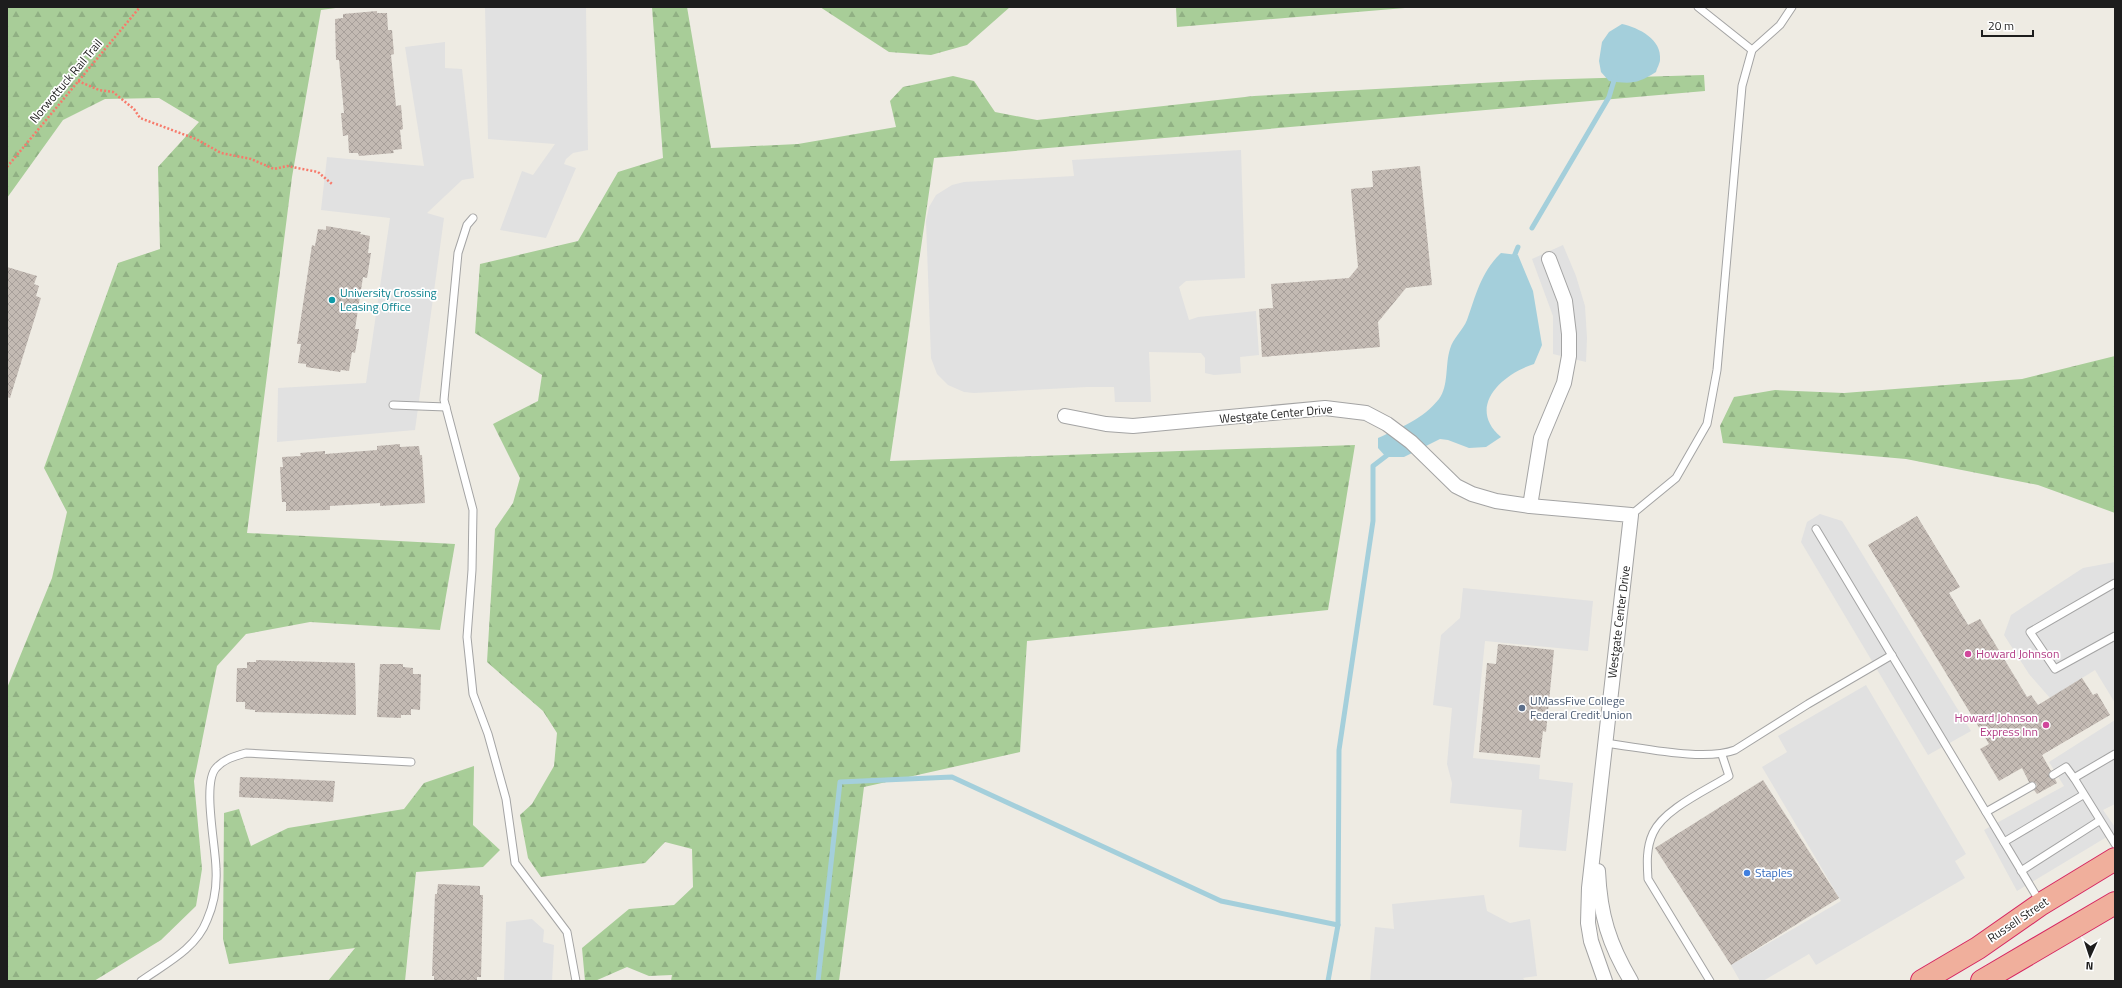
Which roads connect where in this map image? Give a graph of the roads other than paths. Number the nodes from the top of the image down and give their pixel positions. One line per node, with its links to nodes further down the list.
1 (1698, 7): 3 (lane)
2 (1792, 7): 3 (lane)
3 (1752, 50): 10 (lane)
4 (473, 218): 7 (lane)
5 (1549, 259): 9 (street)
6 (393, 405): 7 (lane)
7 (446, 407): 33 (lane)
8 (1065, 416): 9 (street, Westgate Center Drive)
9 (1530, 506): 10 (street, Westgate Center Drive)
10 (1631, 515): 15 (street, Westgate Center Drive)
11 (1816, 529): 14 (lane)
12 (2115, 583): 13 (lane)
13 (2115, 636)
14 (1892, 656): 17 (lane); 23 (lane)
15 (1604, 743): 17 (lane); 25 (street, Westgate Center Drive)
16 (2115, 754): 20 (lane)
17 (1722, 755): 36 (lane)
18 (411, 762): 32 (lane)
19 (2053, 775): 20 (lane)
20 (2074, 778): 22 (lane)
21 (2032, 786): 23 (lane)
22 (2083, 795): 24 (lane); 26 (lane)
23 (1986, 812): 26 (lane)
24 (2099, 821): 27 (lane); 29 (lane)
25 (1596, 831): 34 (street, Westgate Center Drive); 35 (street, Westgate Center Drive)
26 (2004, 842): 29 (lane)
27 (2115, 844)
28 (2115, 859): 31 (highway, Russell Street)
29 (2021, 871): 31 (lane)
30 (2115, 903): 38 (highway)
31 (2041, 904): 37 (highway, Russell Street)
32 (141, 981)
33 (576, 981)
34 (1605, 981)
35 (1631, 981)
36 (1710, 981)
37 (1922, 981)
38 (1982, 981)

